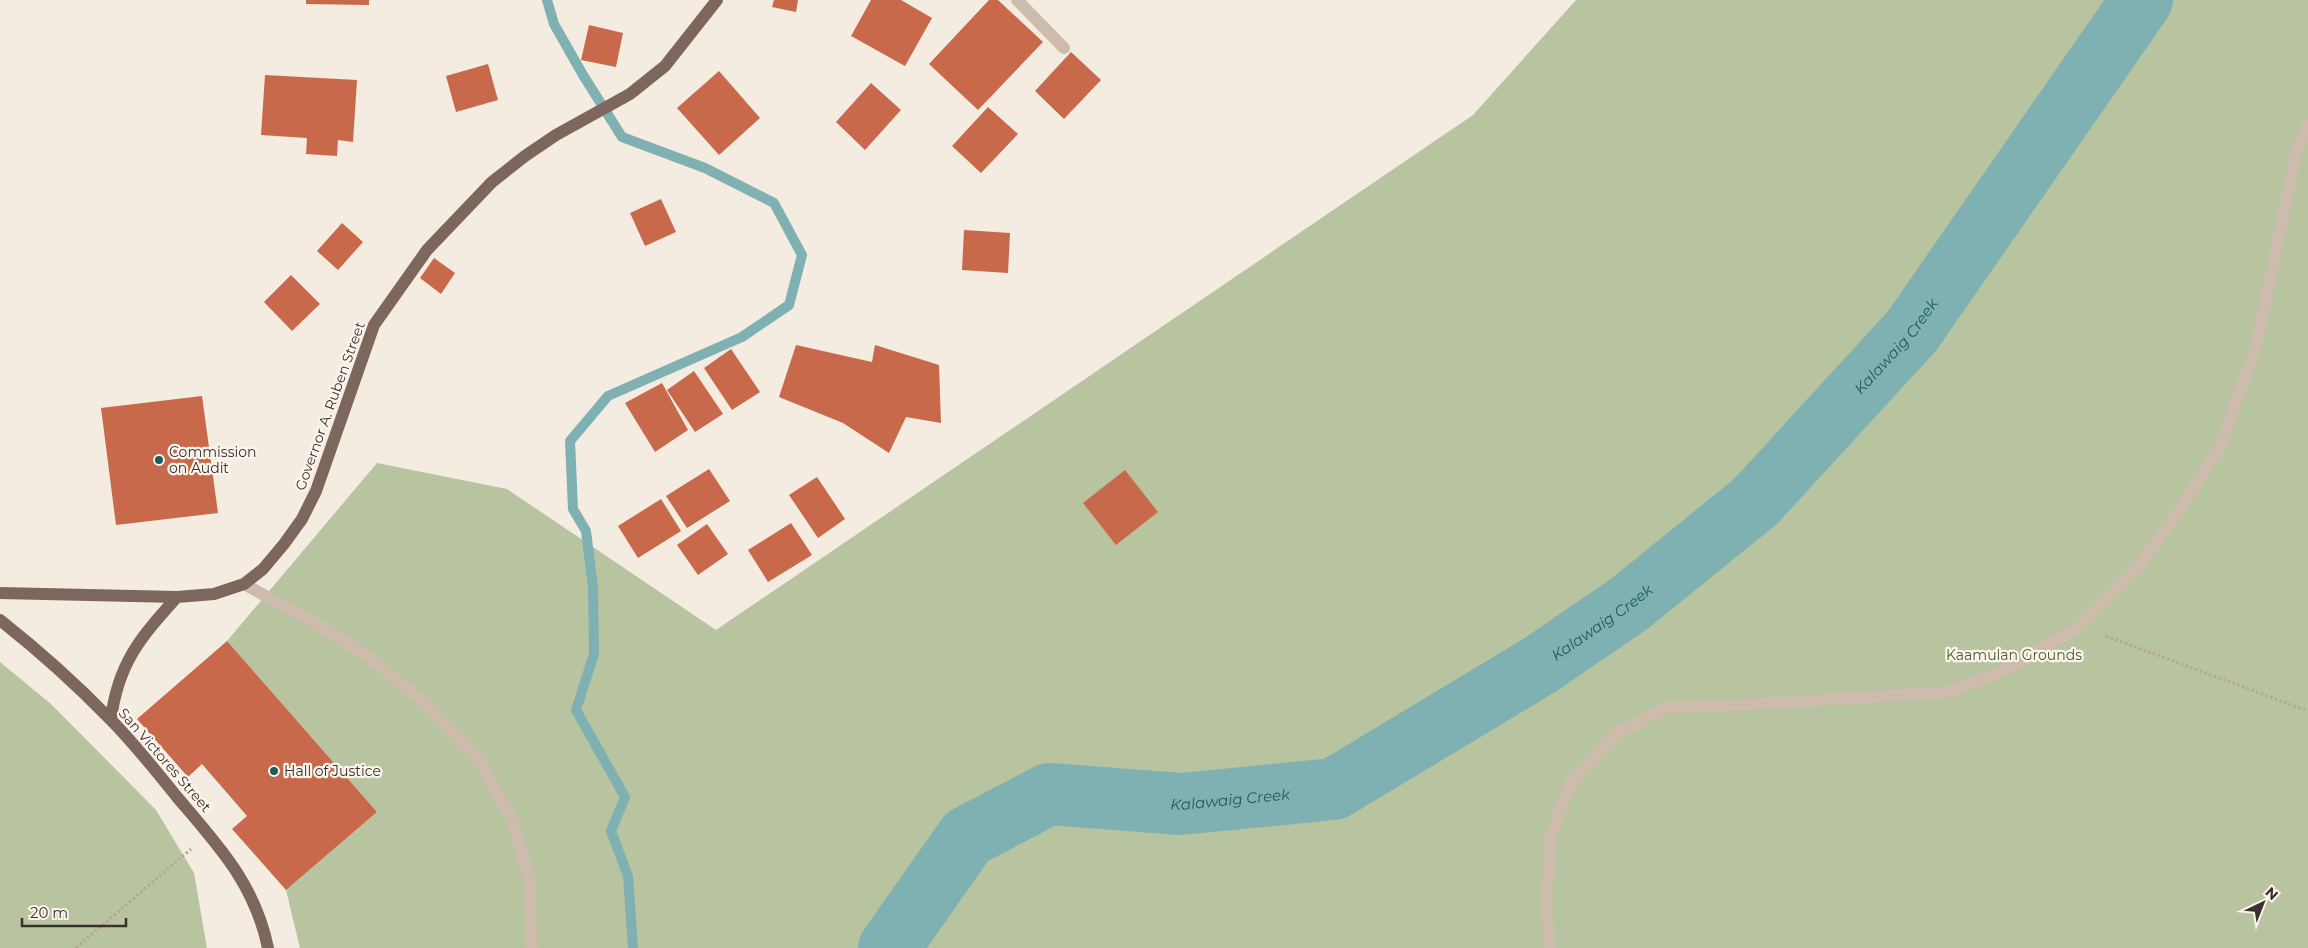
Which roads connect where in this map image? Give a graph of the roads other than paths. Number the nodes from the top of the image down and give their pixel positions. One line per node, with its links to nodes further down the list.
1 (717, 0): 5 (main road, Governor A. Ruben Street)
2 (1017, 0): 3 (street)
3 (1064, 48)
4 (2308, 124): 10 (street)
5 (244, 584): 7 (main road, Governor A. Ruben Street); 12 (street)
6 (0, 594): 7 (main road, Governor A. Ruben Street)
7 (177, 597): 9 (main road)
8 (0, 620): 9 (main road, San Victores Street)
9 (111, 719): 11 (main road, San Victores Street)
10 (1545, 947)
11 (268, 948)
12 (532, 948)

